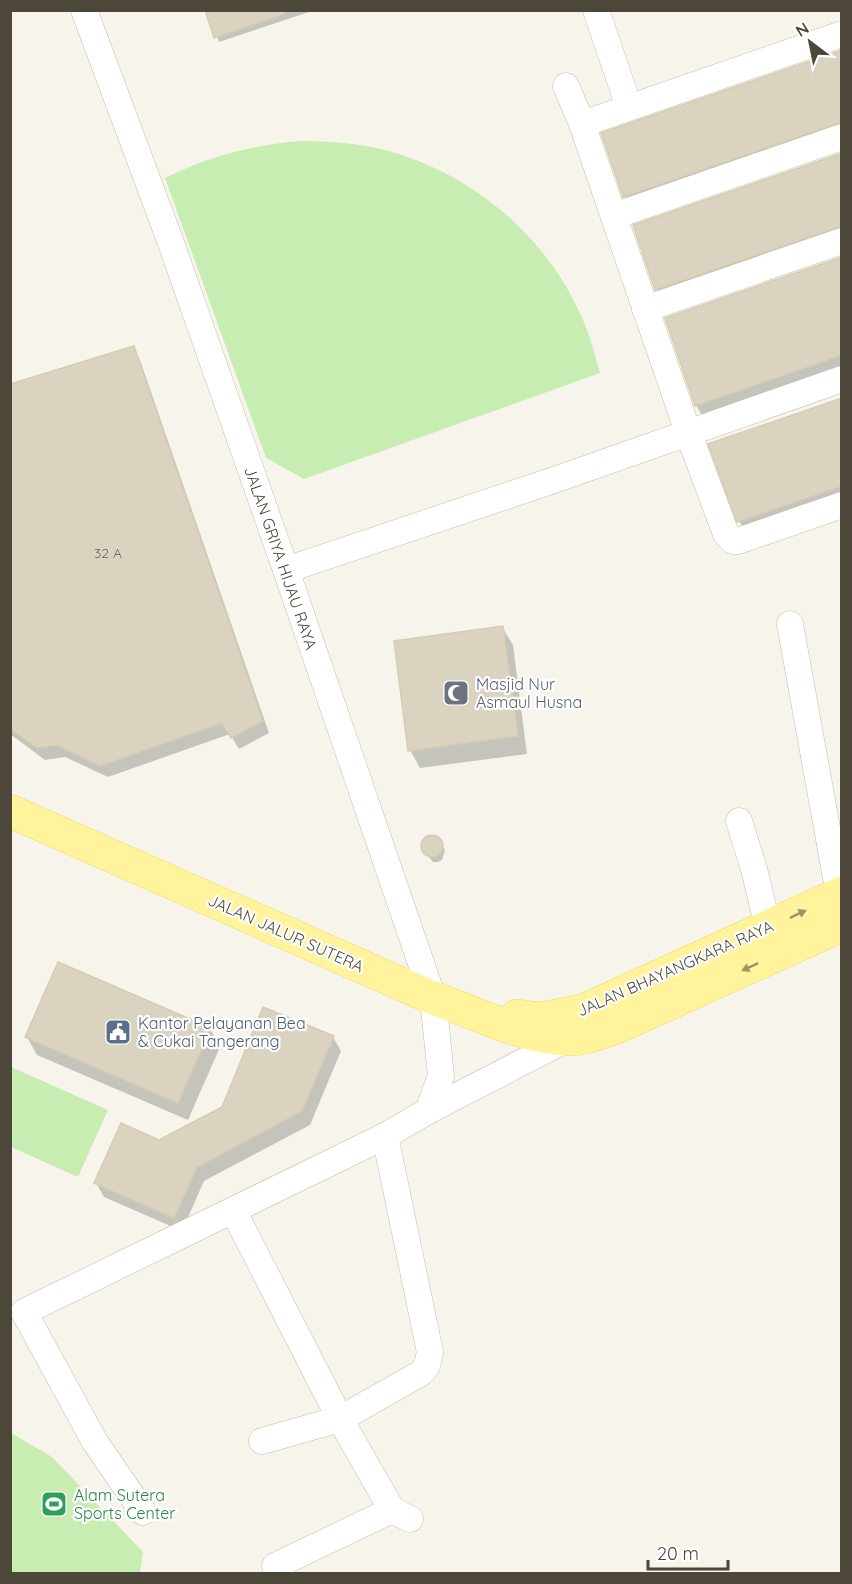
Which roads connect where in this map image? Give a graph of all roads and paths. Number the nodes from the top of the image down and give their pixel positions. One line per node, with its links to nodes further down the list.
1 (84, 10): 14 (street, JALAN GRIYA HIJAU RAYA)
2 (596, 10): 5 (street)
3 (842, 34): 5 (street)
4 (566, 86): 6 (street)
5 (629, 107): 6 (street)
6 (582, 124): 8 (street)
7 (842, 137): 8 (street)
8 (614, 216): 10 (street)
9 (842, 241): 10 (street)
10 (645, 309): 12 (street)
11 (842, 379): 12 (street)
12 (688, 432): 13 (street); 14 (street)
13 (842, 505)
14 (286, 570): 20 (street, JALAN GRIYA HIJAU RAYA)
15 (790, 624): 18 (street)
16 (10, 811): 20 (main road, JALAN JALUR SUTERA)
17 (739, 821): 19 (street)
18 (841, 904): 19 (main road, JALAN BHAYANGKARA RAYA, one-way to 18); 22 (main road, JALAN BHAYANGKARA RAYA, one-way to 22)
19 (768, 927): 21 (main road, JALAN BHAYANGKARA RAYA)
20 (433, 998): 21 (main road, JALAN JALUR SUTERA); 23 (street, JALAN GRIYA HIJAU RAYA)
21 (468, 1010): 22 (main road, JALAN JALUR SUTERA)
22 (567, 1039): 23 (street)
23 (428, 1111): 24 (street)
24 (385, 1136): 25 (street); 26 (street)
25 (233, 1210): 26 (street); 28 (street)
26 (340, 1419): 27 (street); 29 (street)
27 (262, 1441)
28 (143, 1512)
29 (275, 1566)

